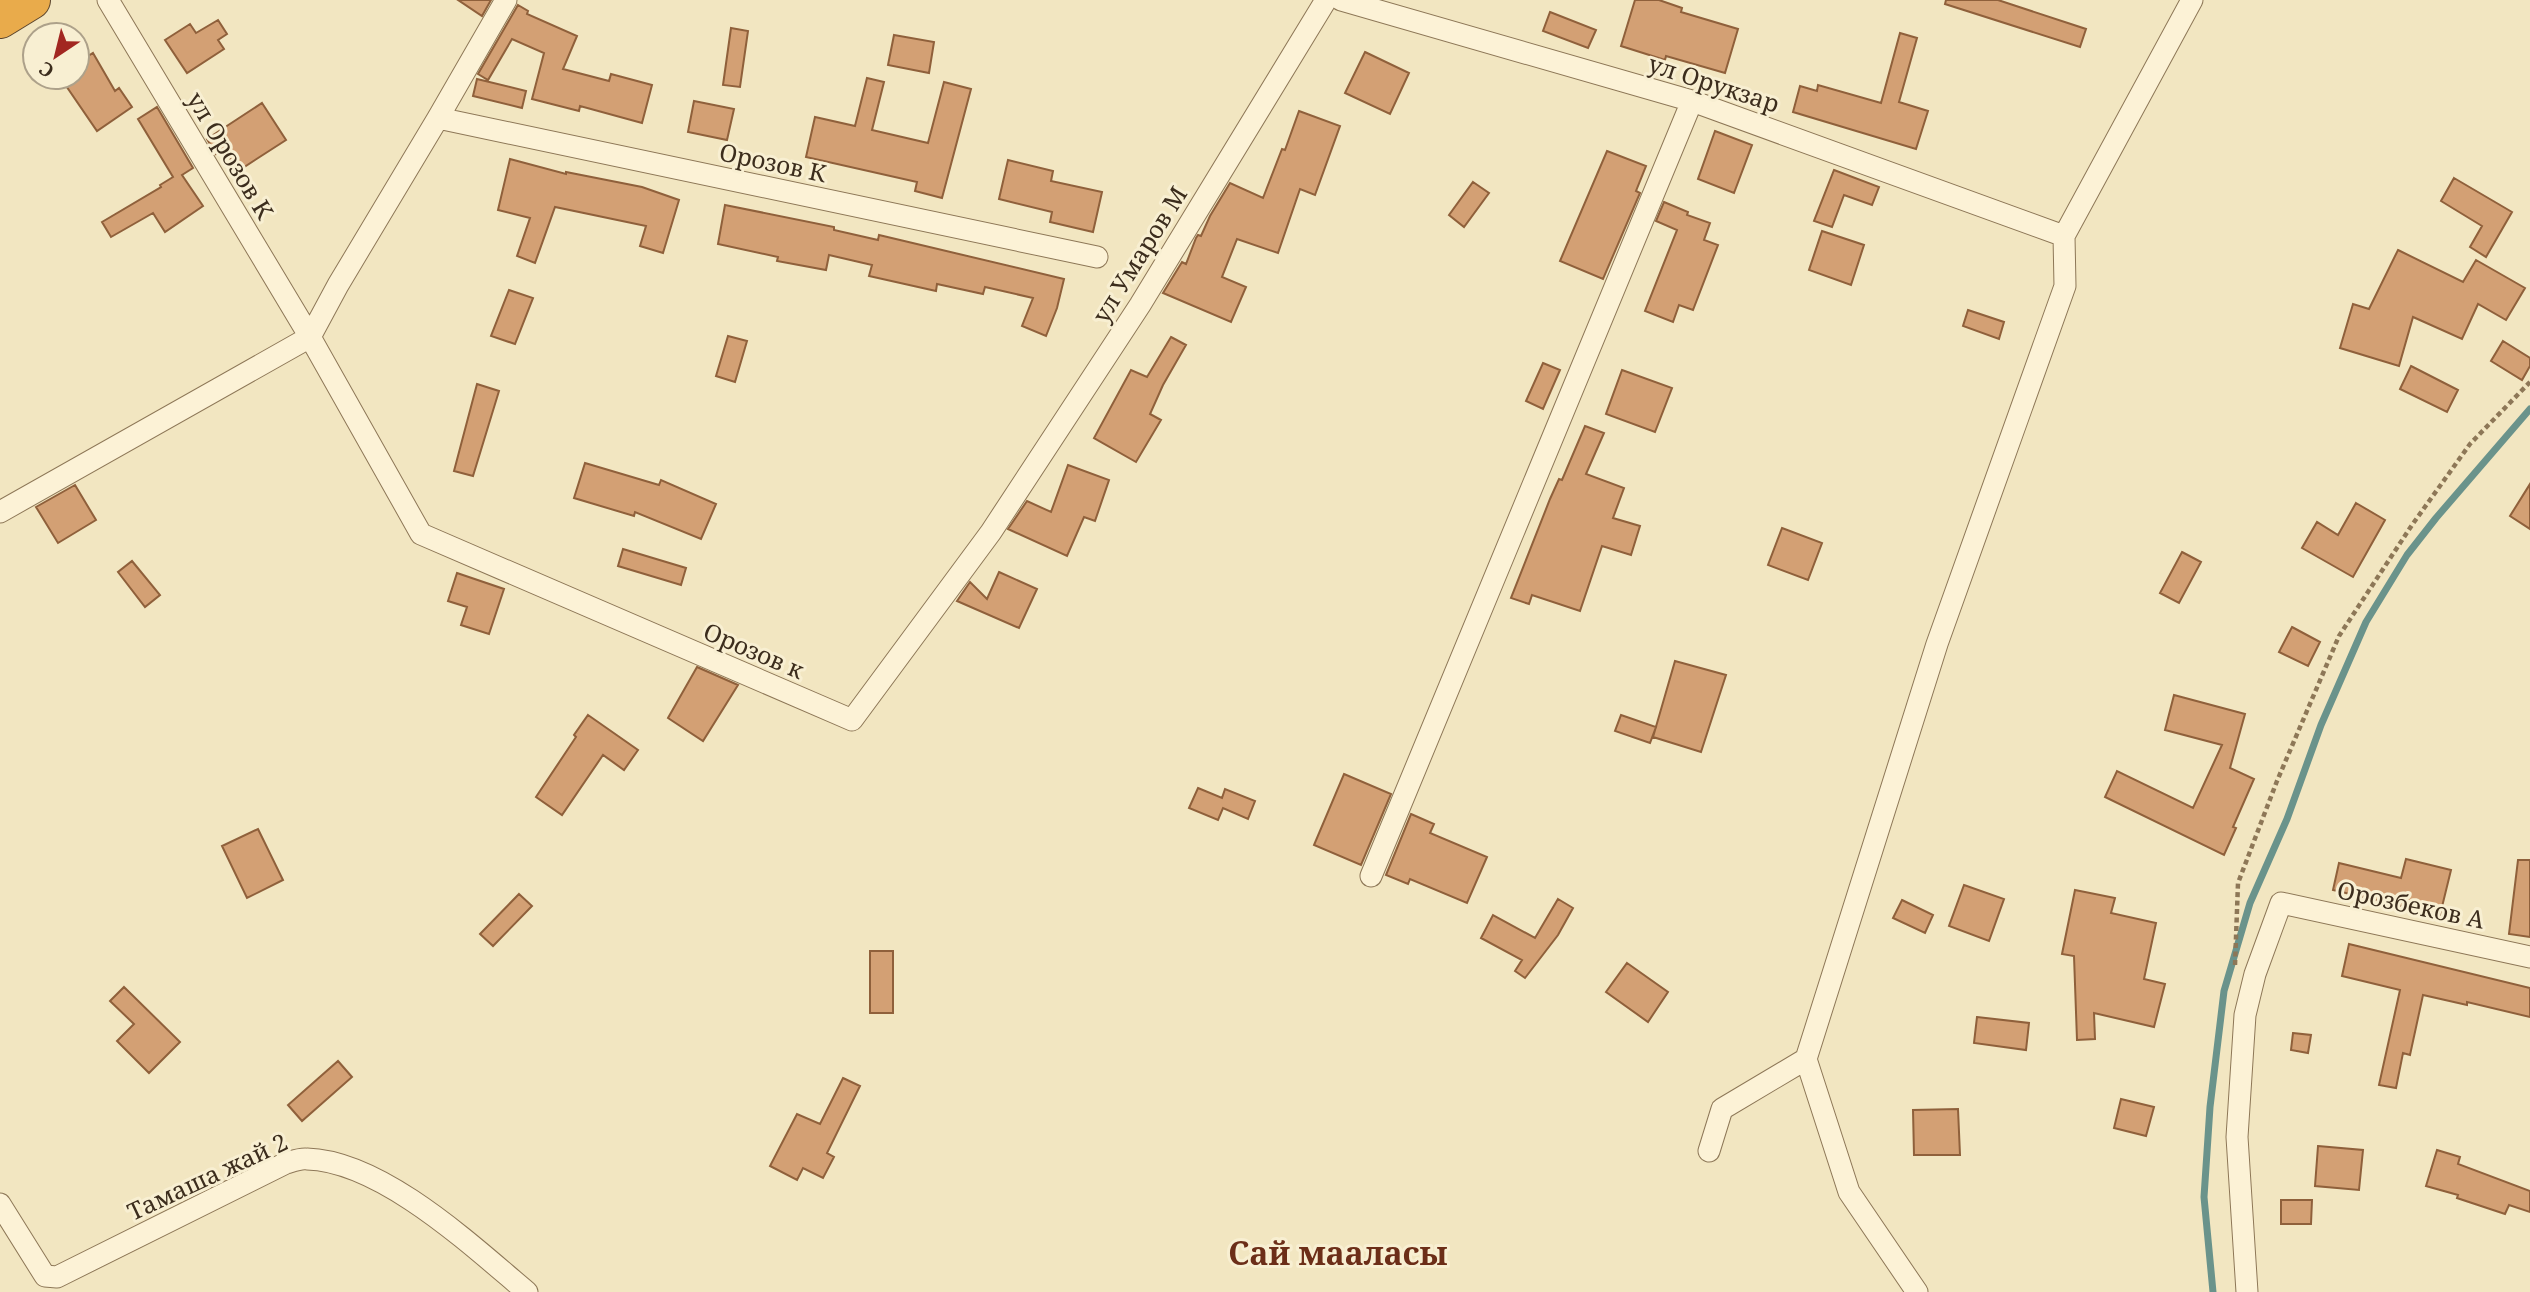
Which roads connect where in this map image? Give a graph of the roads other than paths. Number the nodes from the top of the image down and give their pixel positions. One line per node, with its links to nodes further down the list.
1 (31, 0): 7 (highway)
2 (108, 0): 12 (street, ул Орозов К)
3 (506, 0): 9 (street)
4 (1326, 0): 14 (street, ул Умаров М)
5 (1341, 0): 8 (street, ул Орукзар)
6 (2192, 0): 10 (street)
7 (0, 19)
8 (1692, 101): 10 (street, ул Орукзар); 16 (street)
9 (438, 118): 11 (street, Орозов К); 12 (street)
10 (2064, 236): 18 (street)
11 (1097, 257)
12 (310, 337): 13 (street); 15 (street, ул Орозов К)
13 (0, 512)
14 (991, 532): 15 (street, Орозов к)
15 (422, 534)
16 (1371, 876)
17 (2530, 957): 23 (street, Орозбеков А)
18 (1806, 1059): 19 (street); 22 (street)
19 (1709, 1151)
20 (0, 1204): 21 (street, Тамаша жай 2)
21 (527, 1292)
22 (1917, 1292)
23 (2247, 1292)

